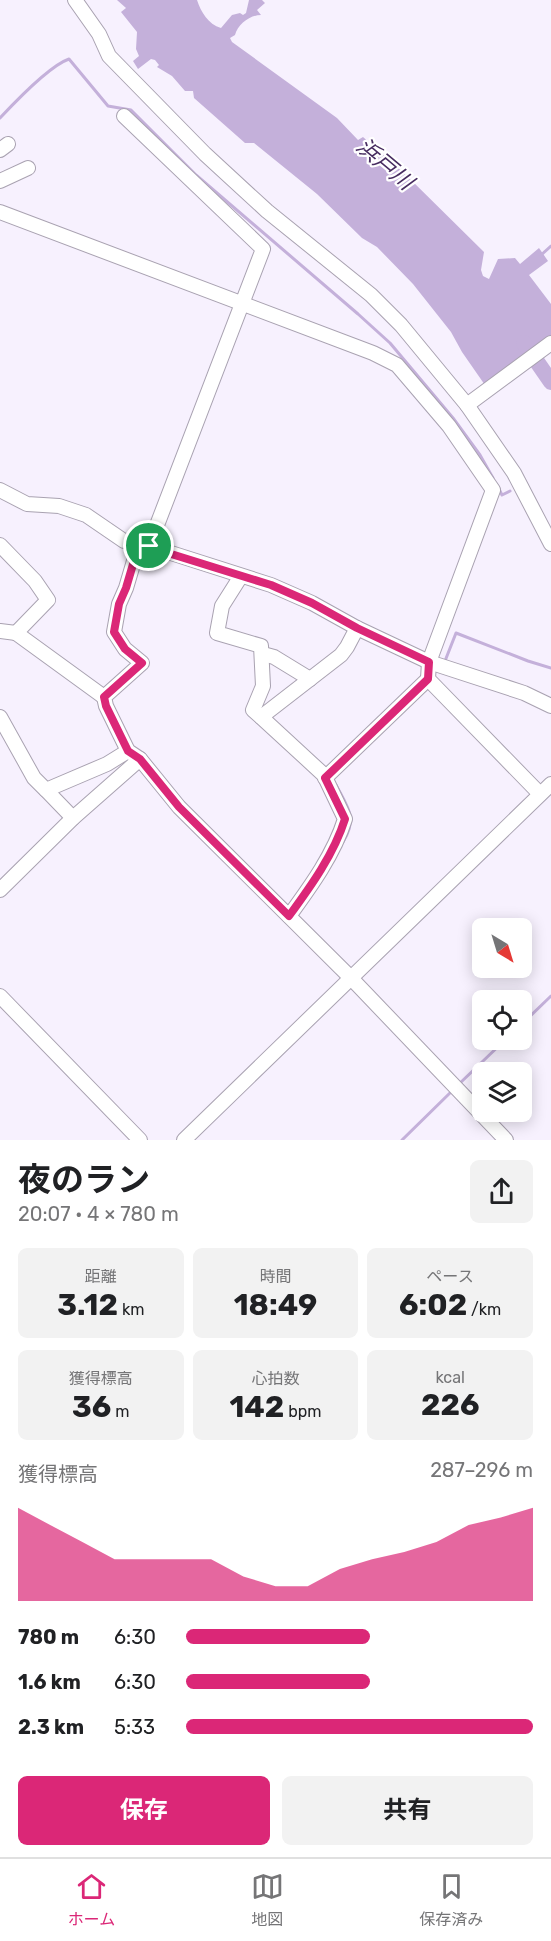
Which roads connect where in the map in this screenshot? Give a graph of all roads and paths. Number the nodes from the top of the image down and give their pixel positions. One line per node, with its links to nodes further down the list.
1 (75, 0): 8 (street)
2 (124, 116): 6 (street)
3 (28, 168): 4 (street)
4 (0, 181)
5 (0, 212): 6 (street)
6 (242, 304): 12 (street); 18 (street)
7 (551, 343): 8 (street)
8 (467, 405): 10 (street)
9 (0, 490): 12 (street)
10 (551, 544)
11 (0, 545): 16 (street)
12 (144, 545): 13 (street); 21 (street)
13 (242, 576): 14 (street); 17 (street)
14 (357, 628): 18 (street); 19 (street)
15 (0, 631): 16 (street)
16 (16, 633): 21 (street)
17 (263, 654): 19 (street); 24 (street)
18 (429, 662): 20 (street); 22 (street)
19 (310, 679): 24 (street)
20 (428, 679): 26 (street); 29 (street)
21 (104, 697): 25 (street)
22 (551, 706)
23 (0, 717): 28 (street)
24 (261, 717): 26 (street)
25 (134, 755): 28 (street); 30 (street); 32 (street)
26 (325, 778): 32 (street)
27 (551, 784): 29 (street)
28 (46, 790): 30 (street)
29 (540, 794): 33 (street)
30 (73, 818): 31 (street)
31 (0, 890)
32 (289, 916): 33 (street)
33 (351, 978): 36 (street); 37 (street)
34 (0, 996): 35 (street)
35 (140, 1140)
36 (184, 1140)
37 (506, 1140)

